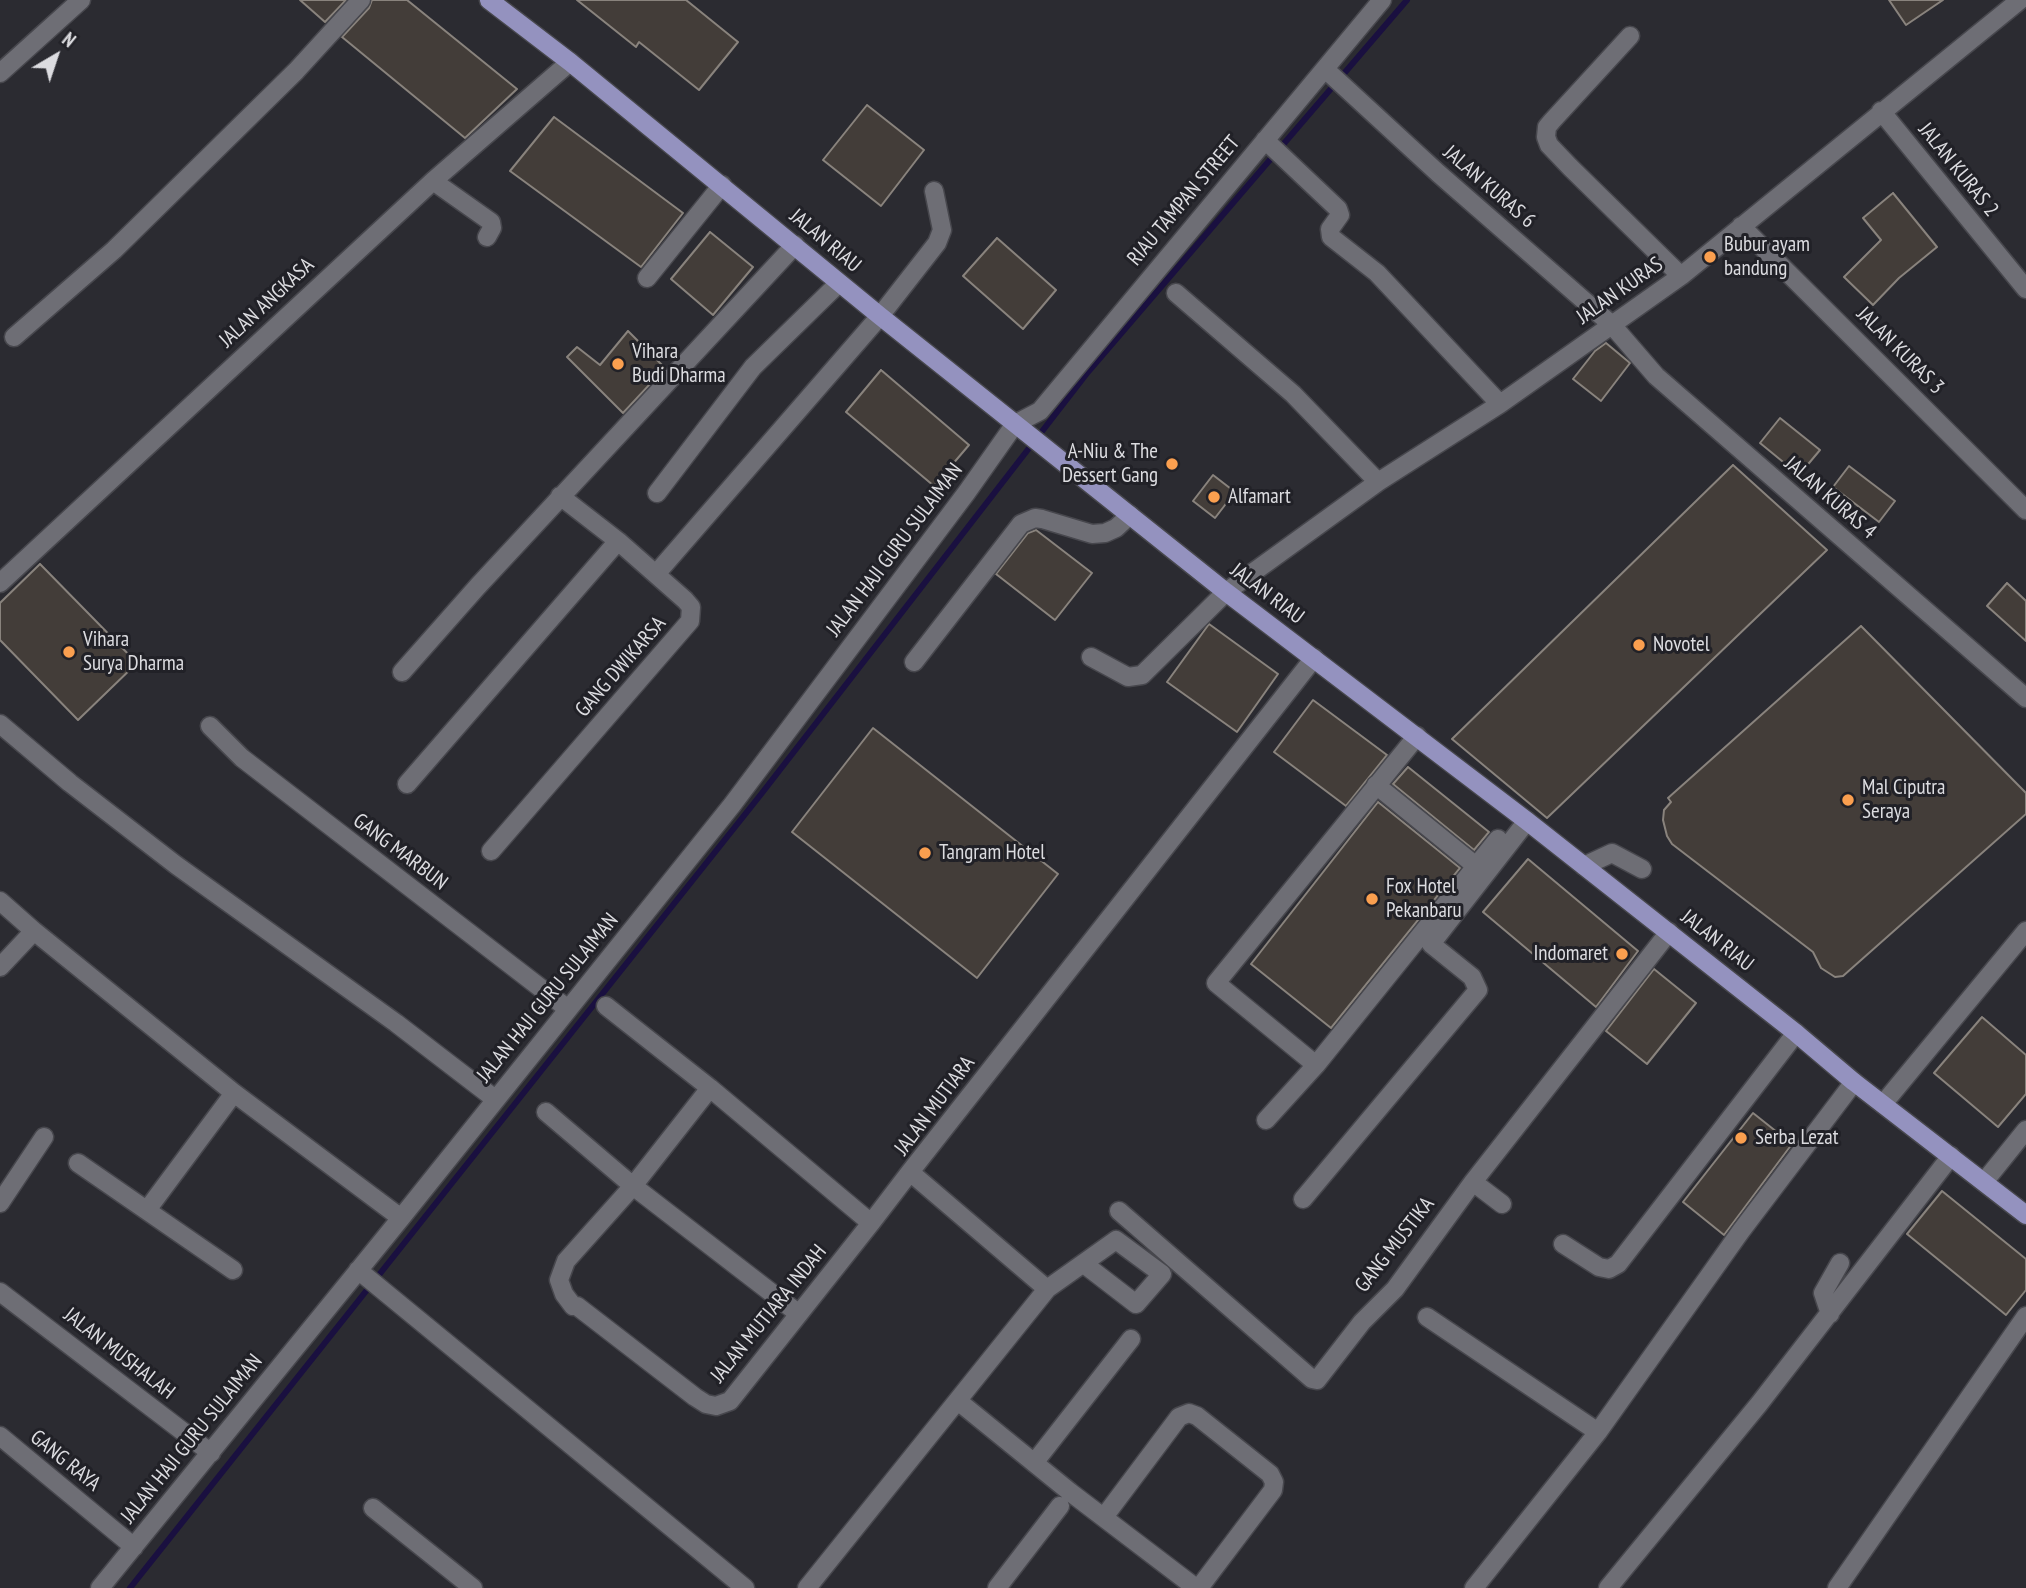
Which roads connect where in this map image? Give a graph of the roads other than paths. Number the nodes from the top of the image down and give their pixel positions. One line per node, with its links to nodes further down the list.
1 (81, 0): 9 (street)
2 (361, 0): 25 (street)
3 (1382, 0): 8 (street, RIAU TAMPAN STREET)
4 (2020, 0): 10 (street, JALAN KURAS)
5 (491, 1): 7 (main road, JALAN RIAU)
6 (1630, 36): 18 (street)
7 (570, 62): 12 (street, JALAN ANGKASA); 13 (main road, JALAN RIAU)
8 (1325, 69): 11 (street, RIAU TAMPAN STREET); 24 (street, JALAN KURAS 6)
9 (0, 73)
10 (1881, 111): 15 (street, JALAN KURAS); 21 (street, JALAN KURAS 2)
11 (1265, 140): 26 (street); 27 (street, RIAU TAMPAN STREET)
12 (433, 181): 16 (street); 35 (street, JALAN ANGKASA)
13 (722, 185): 17 (main road, JALAN RIAU); 19 (street)
14 (934, 191): 23 (street)
15 (1741, 226): 18 (street, JALAN KURAS); 31 (street, JALAN KURAS 3)
16 (487, 237)
17 (795, 245): 20 (main road, JALAN RIAU); 30 (street)
18 (1681, 276): 24 (street, JALAN KURAS)
19 (647, 278)
20 (839, 283): 23 (main road, JALAN RIAU); 29 (street)
21 (2026, 289)
22 (1176, 293): 28 (street)
23 (880, 316): 27 (main road, JALAN RIAU); 34 (street)
24 (1612, 325): 26 (street, JALAN KURAS); 41 (street, JALAN KURAS 4)
25 (14, 337)
26 (1500, 404): 28 (street, JALAN KURAS)
27 (1018, 426): 32 (main road, JALAN RIAU); 58 (street, JALAN HAJI GURU SULAIMAN)
28 (1378, 482): 36 (street, JALAN KURAS)
29 (657, 493)
30 (560, 496): 33 (street, GANG DWIKARSA); 40 (street)
31 (2026, 510)
32 (1130, 515): 36 (main road, JALAN RIAU); 39 (street)
33 (618, 541): 34 (street, GANG DWIKARSA); 45 (street)
34 (656, 574): 48 (street, GANG DWIKARSA)
35 (0, 583)
36 (1226, 592): 37 (street, JALAN KURAS); 38 (main road, JALAN RIAU)
37 (1091, 657)
38 (1314, 658): 44 (main road, JALAN RIAU); 72 (street, JALAN MUTIARA)
39 (914, 662)
40 (402, 672)
41 (2026, 698)
42 (0, 724): 64 (street)
43 (210, 726): 58 (street, GANG MARBUN)
44 (1417, 736): 46 (street); 47 (main road, JALAN RIAU)
45 (407, 784)
46 (1376, 785): 49 (street); 60 (street)
47 (1522, 818): 49 (street); 50 (main road, JALAN RIAU); 76 (street)
48 (491, 851)
49 (1476, 866): 60 (street)
50 (1584, 866): 51 (street); 55 (main road, JALAN RIAU)
51 (1642, 869)
52 (0, 901): 53 (street)
53 (34, 931): 56 (street); 63 (street)
54 (2026, 931): 65 (street)
55 (1670, 932): 59 (main road, JALAN RIAU); 73 (street, GANG MUSTIKA)
56 (0, 967)
57 (606, 1006): 62 (street)
58 (568, 1009): 64 (street, JALAN HAJI GURU SULAIMAN)
59 (1796, 1033): 61 (main road, JALAN RIAU); 84 (street)
60 (1316, 1065): 67 (street)
61 (1854, 1082): 65 (main road, JALAN RIAU); 97 (street)
62 (710, 1088): 75 (street); 83 (street)
63 (234, 1093): 79 (street); 82 (street)
64 (495, 1098): 82 (street, JALAN HAJI GURU SULAIMAN)
65 (1883, 1104): 70 (main road, JALAN RIAU)
66 (546, 1112): 75 (street)
67 (1266, 1120)
68 (2026, 1130): 74 (street)
69 (44, 1136): 77 (street)
70 (1951, 1156): 74 (main road, JALAN RIAU); 92 (street)
71 (78, 1163): 79 (street)
72 (910, 1172): 83 (street, JALAN MUTIARA INDAH); 89 (street, JALAN MUTIARA)
73 (1473, 1182): 78 (street); 80 (street, GANG MUSTIKA)
74 (1984, 1182): 81 (main road, JALAN RIAU)
75 (633, 1186): 91 (street); 91 (street, JALAN MUTIARA INDAH)
76 (1303, 1199)
77 (0, 1203)
78 (1502, 1204)
79 (147, 1210): 87 (street)
80 (1119, 1212)
81 (2026, 1215)
82 (401, 1218): 88 (street, JALAN HAJI GURU SULAIMAN)
83 (871, 1223): 91 (street, JALAN MUTIARA INDAH)
84 (1563, 1244)
85 (1840, 1263): 92 (street)
86 (1084, 1264): 89 (street)
87 (233, 1270)
88 (358, 1270): 99 (street, JALAN HAJI GURU SULAIMAN); 107 (street)
89 (1047, 1289): 96 (street)
90 (0, 1292): 99 (street, JALAN MUSHALAH)
91 (799, 1314)
92 (1830, 1314): 112 (street)
93 (2026, 1316): 113 (street)
94 (1427, 1317): 97 (street)
95 (1131, 1339): 100 (street)
96 (958, 1401): 100 (street); 108 (street)
97 (1598, 1432): 111 (street)
98 (0, 1436): 104 (street, GANG RAYA)
99 (211, 1453): 104 (street, JALAN HAJI GURU SULAIMAN)
100 (1034, 1463): 103 (street)
101 (1060, 1506): 109 (street)
102 (373, 1508): 106 (street)
103 (1104, 1517): 110 (street); 110 (street)
104 (134, 1547): 105 (street, JALAN HAJI GURU SULAIMAN)
105 (100, 1588)
106 (473, 1588)
107 (745, 1588)
108 (807, 1588)
109 (997, 1588)
110 (1197, 1588)
111 (1474, 1588)
112 (1608, 1588)
113 (1837, 1588)

